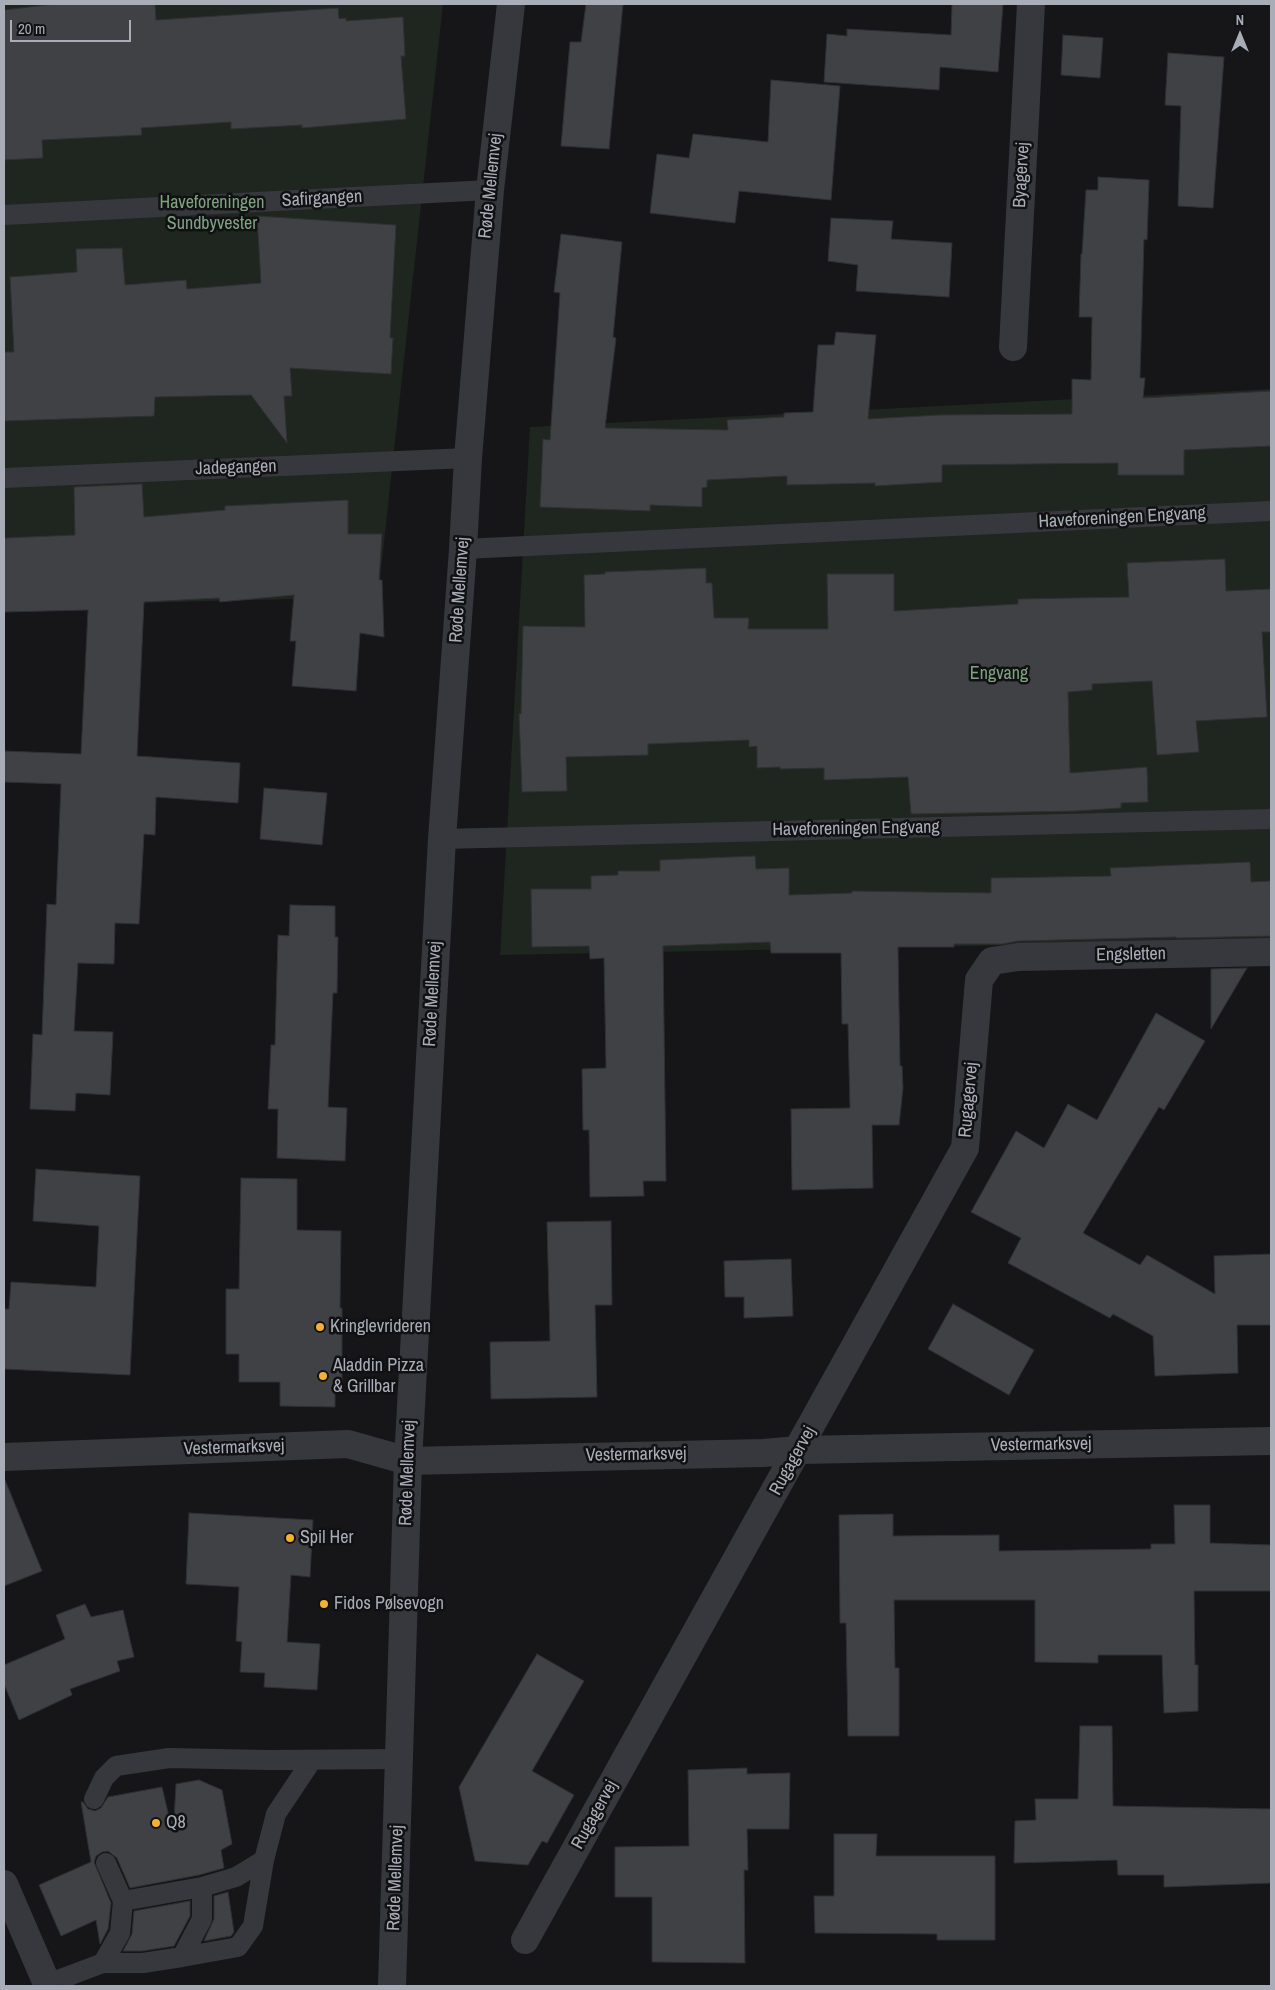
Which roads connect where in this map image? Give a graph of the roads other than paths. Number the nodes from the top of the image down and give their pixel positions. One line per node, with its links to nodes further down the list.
1 (511, 4): 3 (street, Røde Mellemvej)
2 (1031, 4): 5 (street, Byagervej)
3 (490, 190): 4 (lane, Safirgangen); 6 (street, Røde Mellemvej)
4 (4, 215)
5 (1013, 347)
6 (468, 458): 7 (lane, Jadegangen); 9 (street, Røde Mellemvej)
7 (4, 478)
8 (1271, 511): 9 (lane, Haveforeningen Engvang)
9 (463, 549): 11 (street, Røde Mellemvej)
10 (1271, 819): 11 (lane, Haveforeningen Engvang)
11 (442, 839): 17 (street, Røde Mellemvej)
12 (1271, 952): 13 (street, Engsletten)
13 (992, 961): 15 (street, Rugagervej)
14 (1271, 1441): 15 (street, Vestermarksvej)
15 (799, 1450): 17 (street, Vestermarksvej); 26 (street, Rugagervej)
16 (4, 1457): 17 (street, Vestermarksvej)
17 (408, 1461): 18 (street, Røde Mellemvej)
18 (399, 1759): 19 (lane); 30 (street, Røde Mellemvej)
19 (312, 1760): 20 (lane); 21 (lane)
20 (94, 1800)
21 (264, 1860): 24 (lane); 27 (lane)
22 (106, 1863): 25 (lane)
23 (4, 1884): 29 (street)
24 (202, 1887): 25 (lane); 27 (lane)
25 (123, 1901): 28 (lane)
26 (525, 1940)
27 (182, 1957): 28 (lane)
28 (103, 1963): 29 (lane)
29 (48, 1985)
30 (392, 1986)

